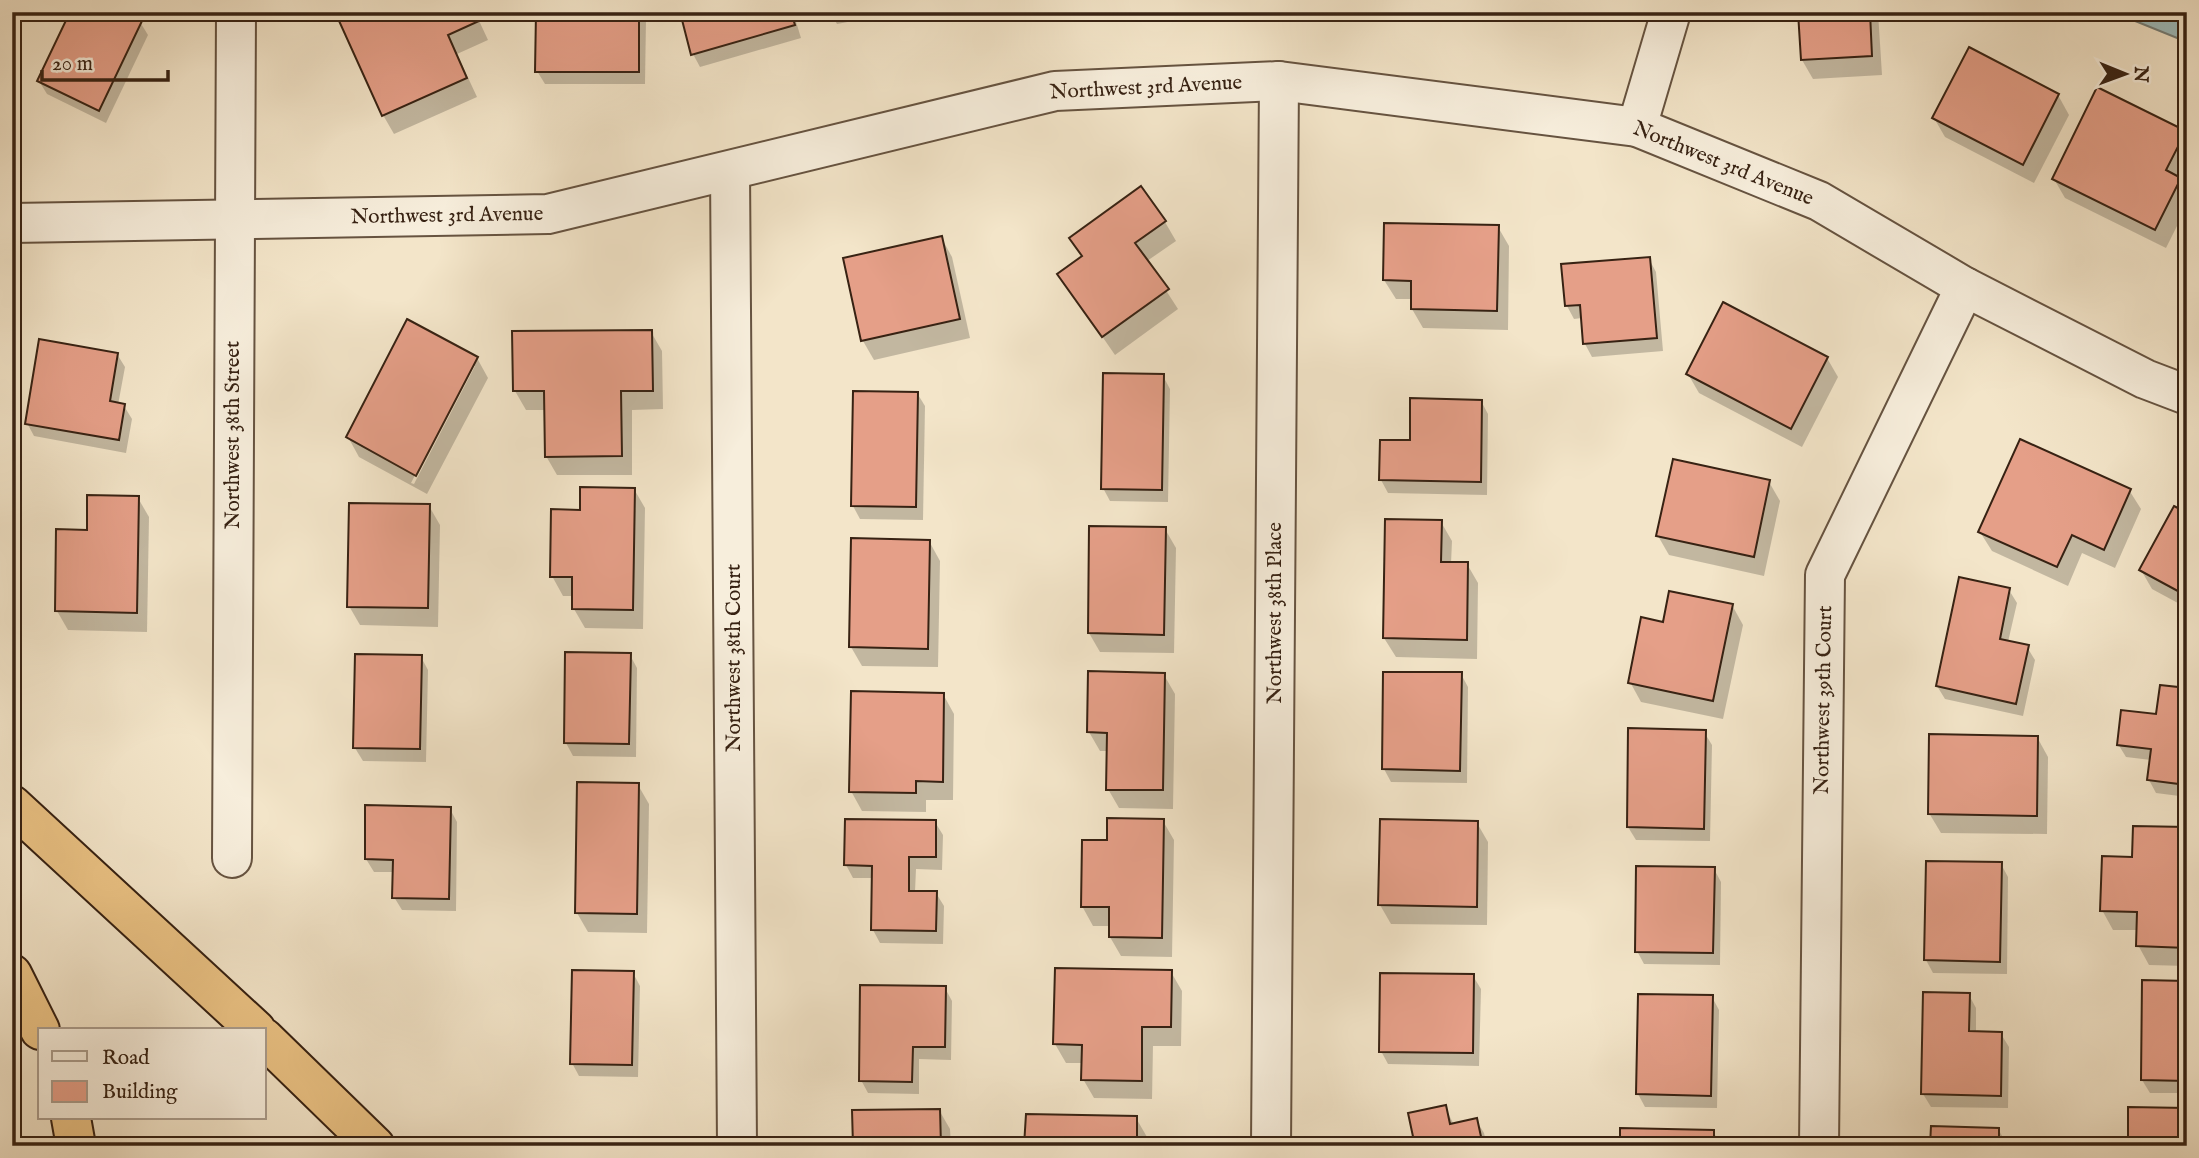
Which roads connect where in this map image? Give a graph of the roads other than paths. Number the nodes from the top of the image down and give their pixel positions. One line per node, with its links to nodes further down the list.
1 (236, 12): 6 (street, Northwest 38th Street)
2 (1671, 12): 4 (street)
3 (1279, 81): 4 (street, Northwest 3rd Avenue); 5 (street, Northwest 3rd Avenue); 20 (street, Northwest 38th Place)
4 (1637, 127): 8 (street, Northwest 3rd Avenue)
5 (730, 171): 6 (street, Northwest 3rd Avenue); 19 (street, Northwest 38th Court)
6 (234, 221): 7 (street, Northwest 3rd Avenue); 11 (street, Northwest 38th Street)
7 (12, 223)
8 (1965, 286): 9 (street, Northwest 3rd Avenue); 21 (street, Northwest 39th Court)
9 (2187, 395)
10 (12, 805): 14 (highway)
11 (232, 858)
12 (12, 974): 13 (highway)
13 (39, 1028)
14 (254, 1028)
15 (266, 1040): 18 (highway)
16 (71, 1120): 17 (highway)
17 (76, 1146)
18 (375, 1146)
19 (737, 1146)
20 (1271, 1146)
21 (1819, 1146)

